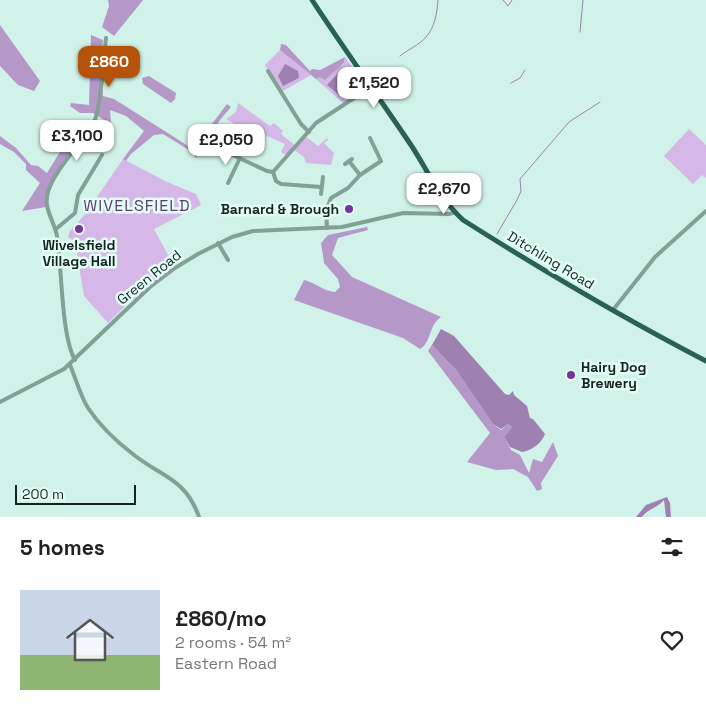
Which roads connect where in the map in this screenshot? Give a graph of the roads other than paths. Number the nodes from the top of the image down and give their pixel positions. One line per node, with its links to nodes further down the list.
1 (312, 0): 6 (main road, Ditchling Road)
2 (106, 38): 24 (street)
3 (268, 71): 4 (street)
4 (271, 76): 5 (street); 7 (street)
5 (266, 79)
6 (371, 87): 7 (street); 22 (main road, Ditchling Road)
7 (309, 132): 15 (street)
8 (370, 138): 16 (street)
9 (216, 140): 10 (street)
10 (214, 146): 11 (street); 13 (street)
11 (208, 150)
12 (102, 155): 24 (street)
13 (240, 158): 15 (street); 18 (street)
14 (349, 161): 16 (street)
15 (273, 172): 19 (street)
16 (360, 175): 23 (street)
17 (323, 177): 19 (street)
18 (228, 183)
19 (321, 187): 20 (street)
20 (321, 194)
21 (706, 211): 27 (street)
22 (455, 212): 23 (street, Green Road); 27 (main road, Ditchling Road)
23 (327, 228): 25 (street, Green Road)
24 (56, 229): 28 (street)
25 (218, 243): 26 (street); 28 (street, Green Road)
26 (228, 260)
27 (613, 310): 29 (main road, Ditchling Road)
28 (75, 360): 30 (street, Green Road)
29 (706, 361)
30 (70, 365): 31 (street, Green Road); 32 (street)
31 (0, 402)
32 (199, 517)

